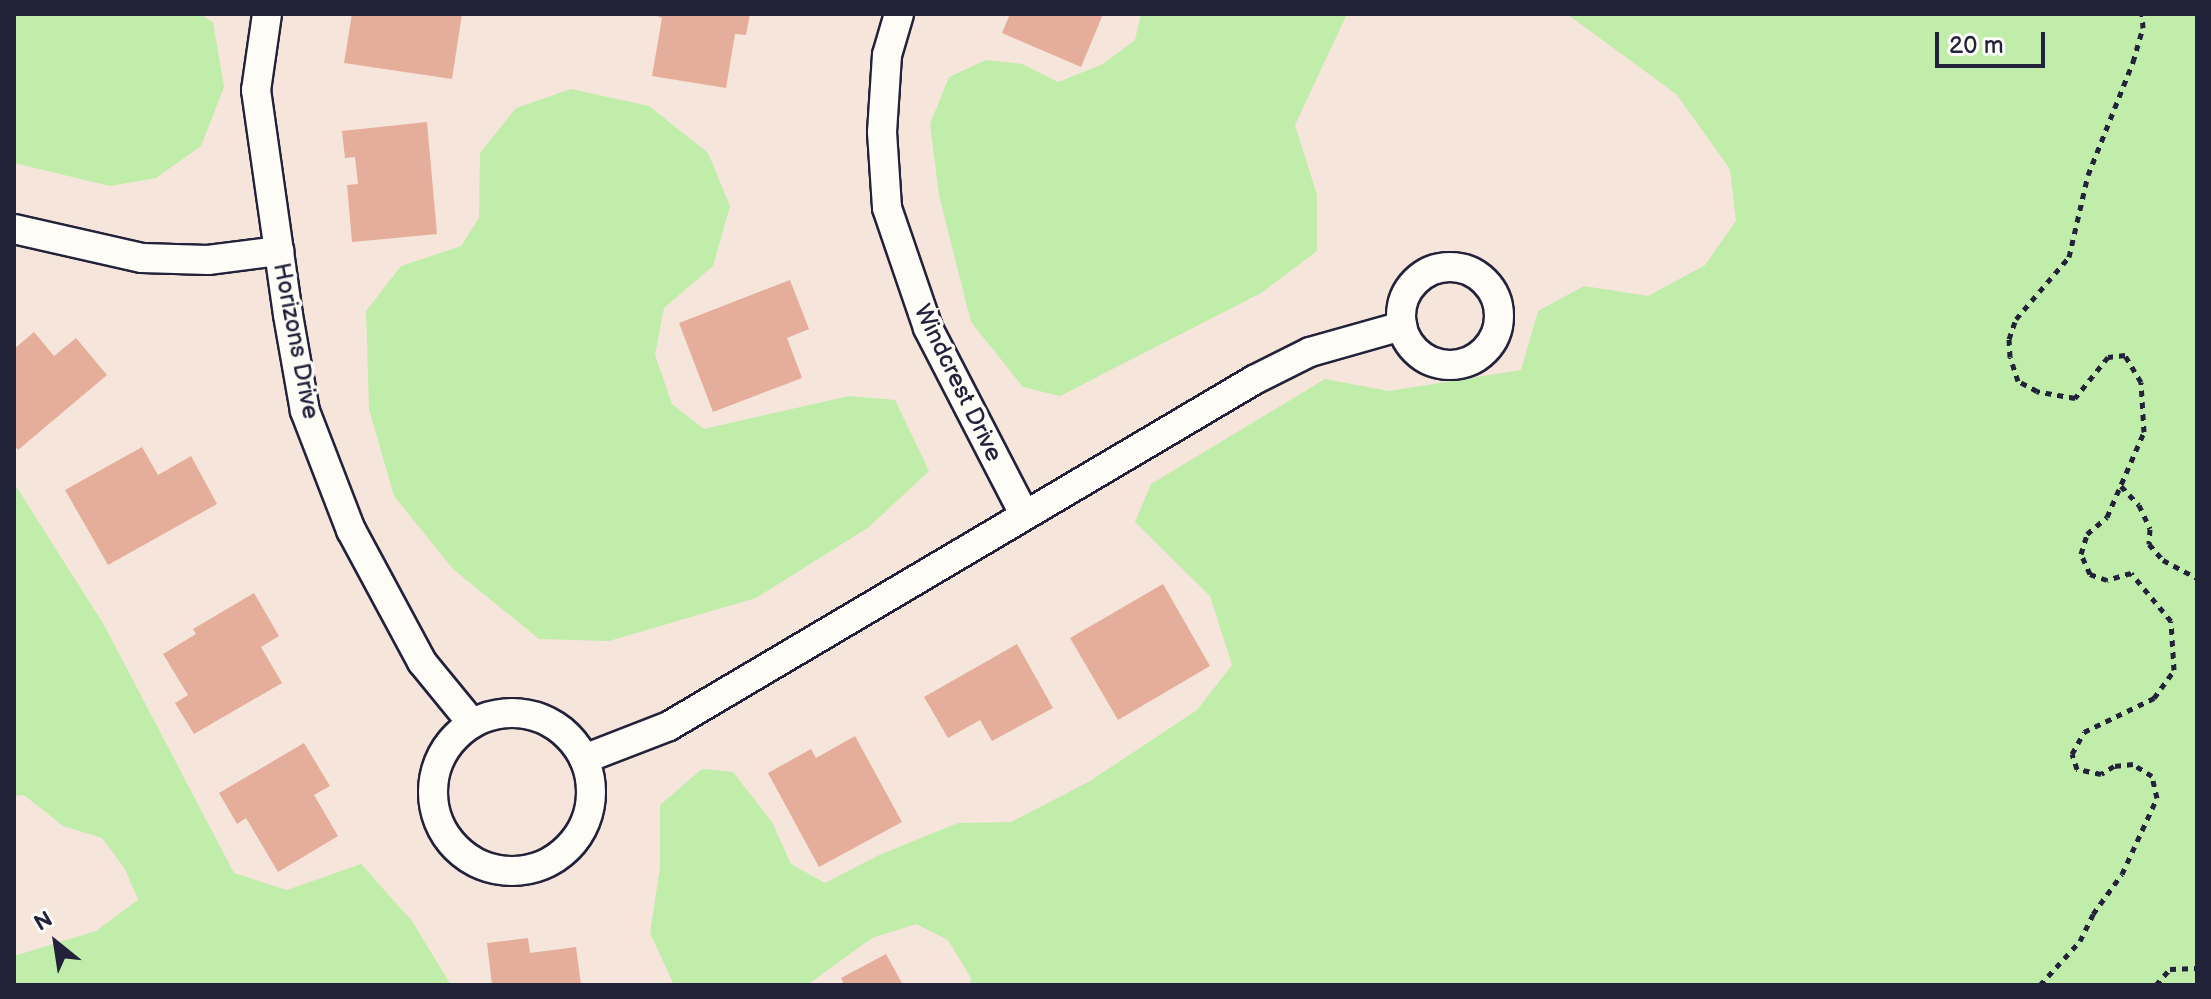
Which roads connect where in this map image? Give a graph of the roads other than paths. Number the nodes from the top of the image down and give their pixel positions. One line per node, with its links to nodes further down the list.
1 (267, 14): 4 (street, Horizons Drive)
2 (899, 14): 6 (street, Windcrest Drive)
3 (14, 229): 4 (street)
4 (279, 251): 7 (street, Horizons Drive)
5 (1402, 326): 6 (street)
6 (1024, 514): 8 (street)
7 (472, 723): 8 (street); 8 (street)
8 (584, 759)

